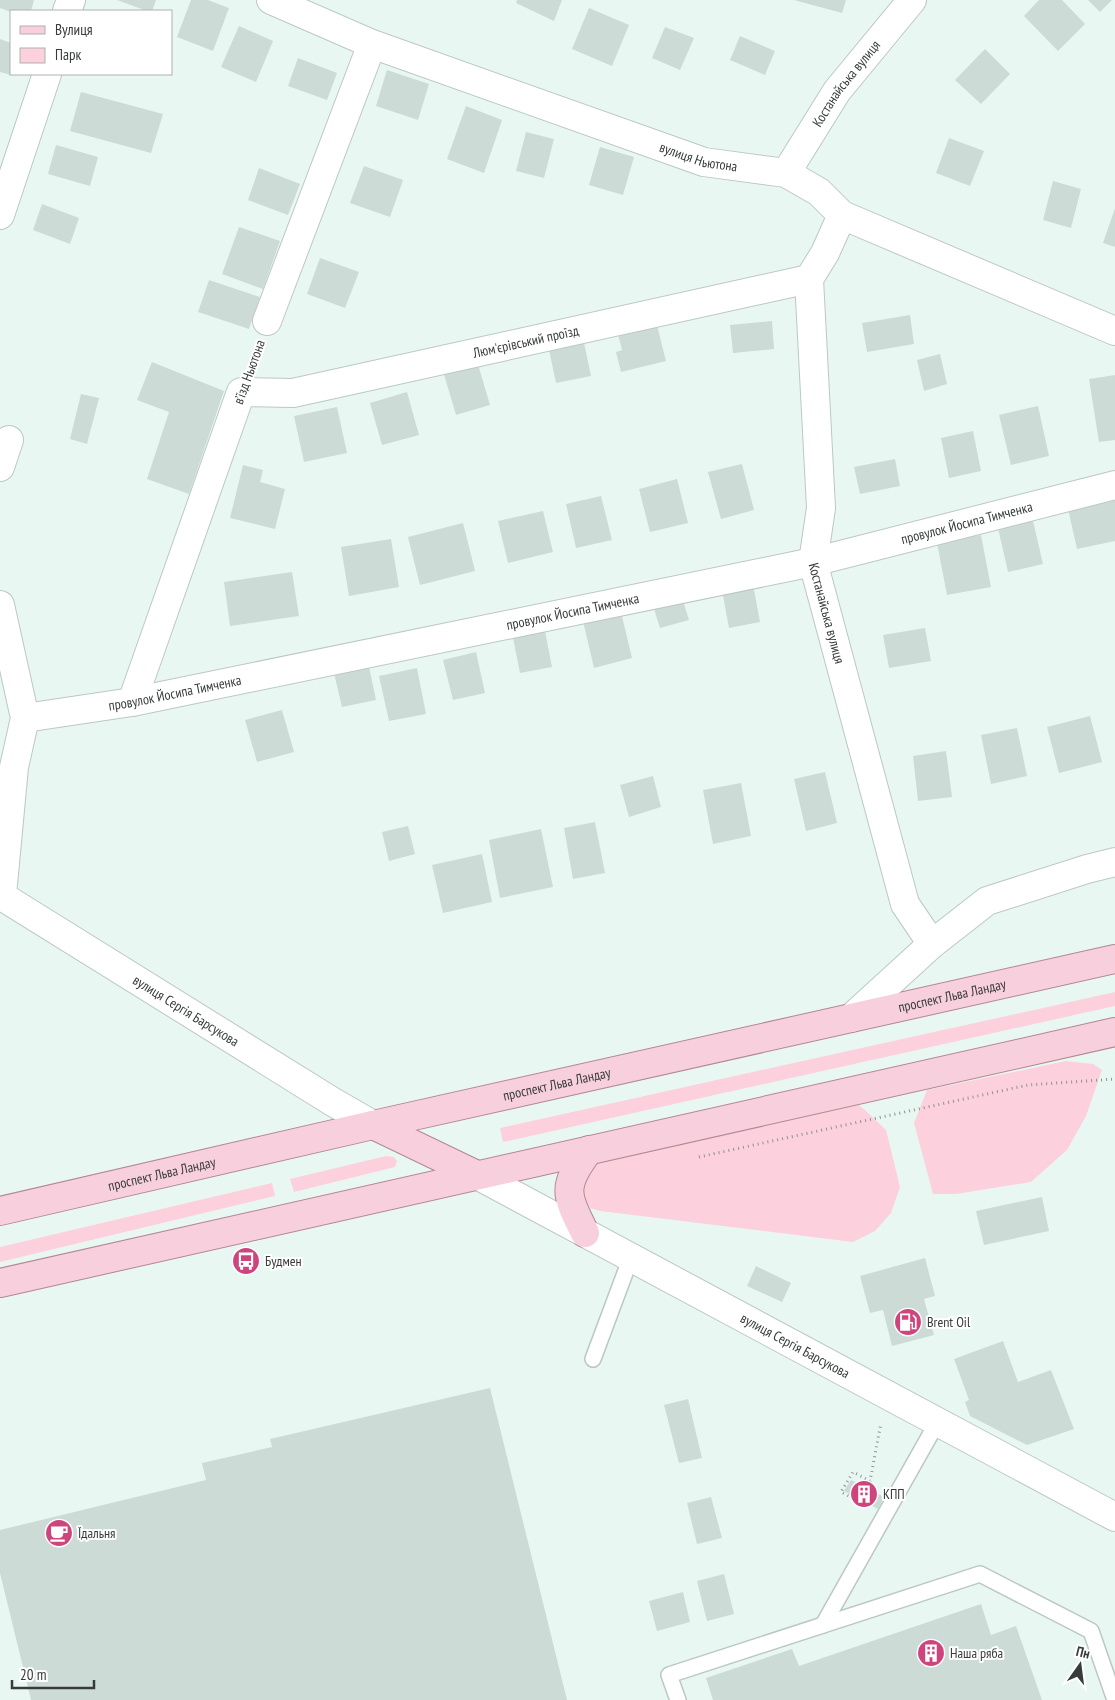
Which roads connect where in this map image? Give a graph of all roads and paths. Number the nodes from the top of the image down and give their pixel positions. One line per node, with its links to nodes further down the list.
1 (271, 0): 3 (street, вулиця Ньютона)
2 (912, 0): 5 (street, Костанайська вулиця)
3 (372, 44): 5 (street, вулиця Ньютона); 9 (street, в’їзд Ньютона)
4 (46, 75): 6 (street)
5 (786, 173): 7 (street, вулиця Ньютона)
6 (0, 215)
7 (842, 215): 8 (street); 10 (street, вулиця Ньютона)
8 (809, 279): 11 (street, Люм'єрівський проїзд); 15 (street, Костанайська вулиця)
9 (267, 321): 11 (path, в’їзд Ньютона)
10 (1115, 331)
11 (241, 392): 17 (street, в’їзд Ньютона)
12 (9, 440): 13 (street)
13 (0, 467)
14 (1115, 485): 15 (street, провулок Йосипа Тимченка)
15 (813, 562): 17 (street, провулок Йосипа Тимченка); 21 (street, Костанайська вулиця)
16 (0, 605): 18 (street)
17 (132, 702): 18 (street, провулок Йосипа Тимченка)
18 (25, 718): 20 (street)
19 (1115, 862): 21 (street)
20 (1, 895): 26 (street, вулиця Сергія Барсукова)
21 (932, 944): 23 (street)
22 (1115, 959): 23 (main road, проспект Льва Ландау)
23 (851, 1018): 26 (main road, проспект Льва Ландау)
24 (1115, 1032): 27 (main road)
25 (1115, 1079): 28 (path)
26 (373, 1124): 29 (main road); 30 (main road, проспект Льва Ландау)
27 (588, 1150): 29 (main road); 31 (main road)
28 (690, 1159)
29 (477, 1175): 31 (street, вулиця Сергія Барсукова); 33 (main road)
30 (0, 1211)
31 (586, 1233): 32 (street, вулиця Сергія Барсукова)
32 (631, 1257): 34 (lane); 36 (street, вулиця Сергія Барсукова)
33 (0, 1283)
34 (594, 1359)
35 (881, 1421): 37 (path)
36 (938, 1421): 38 (street, вулиця Сергія Барсукова); 39 (lane)
37 (870, 1507)
38 (1115, 1517)
39 (823, 1625): 40 (lane); 41 (lane)
40 (678, 1700)
41 (1115, 1700)

